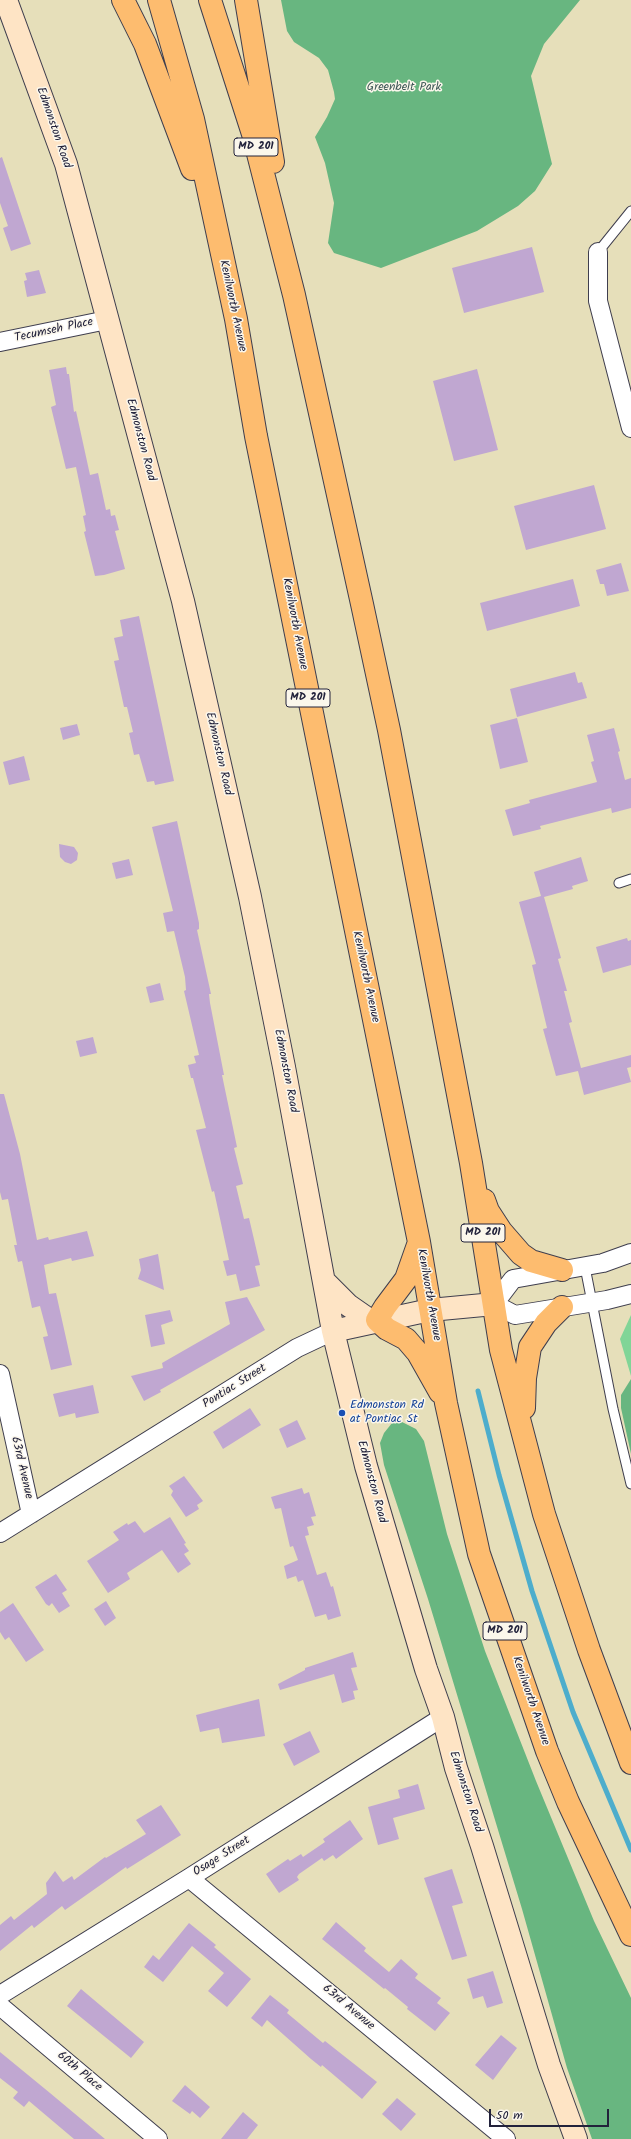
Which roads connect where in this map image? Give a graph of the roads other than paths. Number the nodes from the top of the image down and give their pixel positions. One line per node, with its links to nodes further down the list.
1 (6, 0): 10 (street, Edmonston Road)
2 (123, 0): 7 (main road)
3 (159, 0): 7 (main road, Kenilworth Avenue / MD 201)
4 (210, 0): 9 (main road, MD 201)
5 (246, 0): 9 (main road)
6 (631, 211): 8 (lane)
7 (217, 235): 17 (main road, Kenilworth Avenue / MD 201)
8 (598, 252): 12 (street)
9 (294, 296): 16 (main road, MD 201)
10 (107, 320): 11 (street, Tecumseh Place); 21 (street, Edmonston Road)
11 (0, 342)
12 (628, 406): 13 (street)
13 (631, 428)
14 (631, 879): 15 (lane)
15 (619, 883)
16 (471, 1163): 20 (main road); 24 (main road, MD 201)
17 (419, 1242): 26 (main road, Kenilworth Avenue / MD 201); 27 (main road)
18 (631, 1253): 19 (street)
19 (586, 1266): 20 (street); 23 (lane)
20 (562, 1270): 24 (street)
21 (324, 1281): 27 (street); 28 (street, Edmonston Road)
22 (631, 1294): 23 (street)
23 (592, 1303): 25 (street); 32 (lane)
24 (494, 1304): 25 (street); 26 (street, Pontiac Street); 31 (main road, MD 201)
25 (562, 1307): 31 (main road)
26 (430, 1310): 27 (street, Pontiac Street); 30 (main road, Kenilworth Avenue / MD 201)
27 (374, 1321): 28 (street, Pontiac Street); 30 (main road)
28 (333, 1331): 33 (street, Pontiac Street); 35 (street, Edmonston Road)
29 (0, 1374): 33 (street, 63rd Avenue)
30 (446, 1403): 38 (main road, Kenilworth Avenue / MD 201)
31 (525, 1438): 36 (main road, MD 201)
32 (631, 1484)
33 (31, 1514): 34 (street, Pontiac Street)
34 (0, 1533)
35 (443, 1717): 37 (street, Osage Street); 43 (street, Edmonston Road)
36 (631, 1763)
37 (190, 1878): 39 (street, Osage Street); 42 (street, 63rd Avenue)
38 (631, 1935)
39 (0, 1995)
40 (0, 2006): 41 (street, 60th Place)
41 (158, 2139)
42 (506, 2139)
43 (576, 2139)

